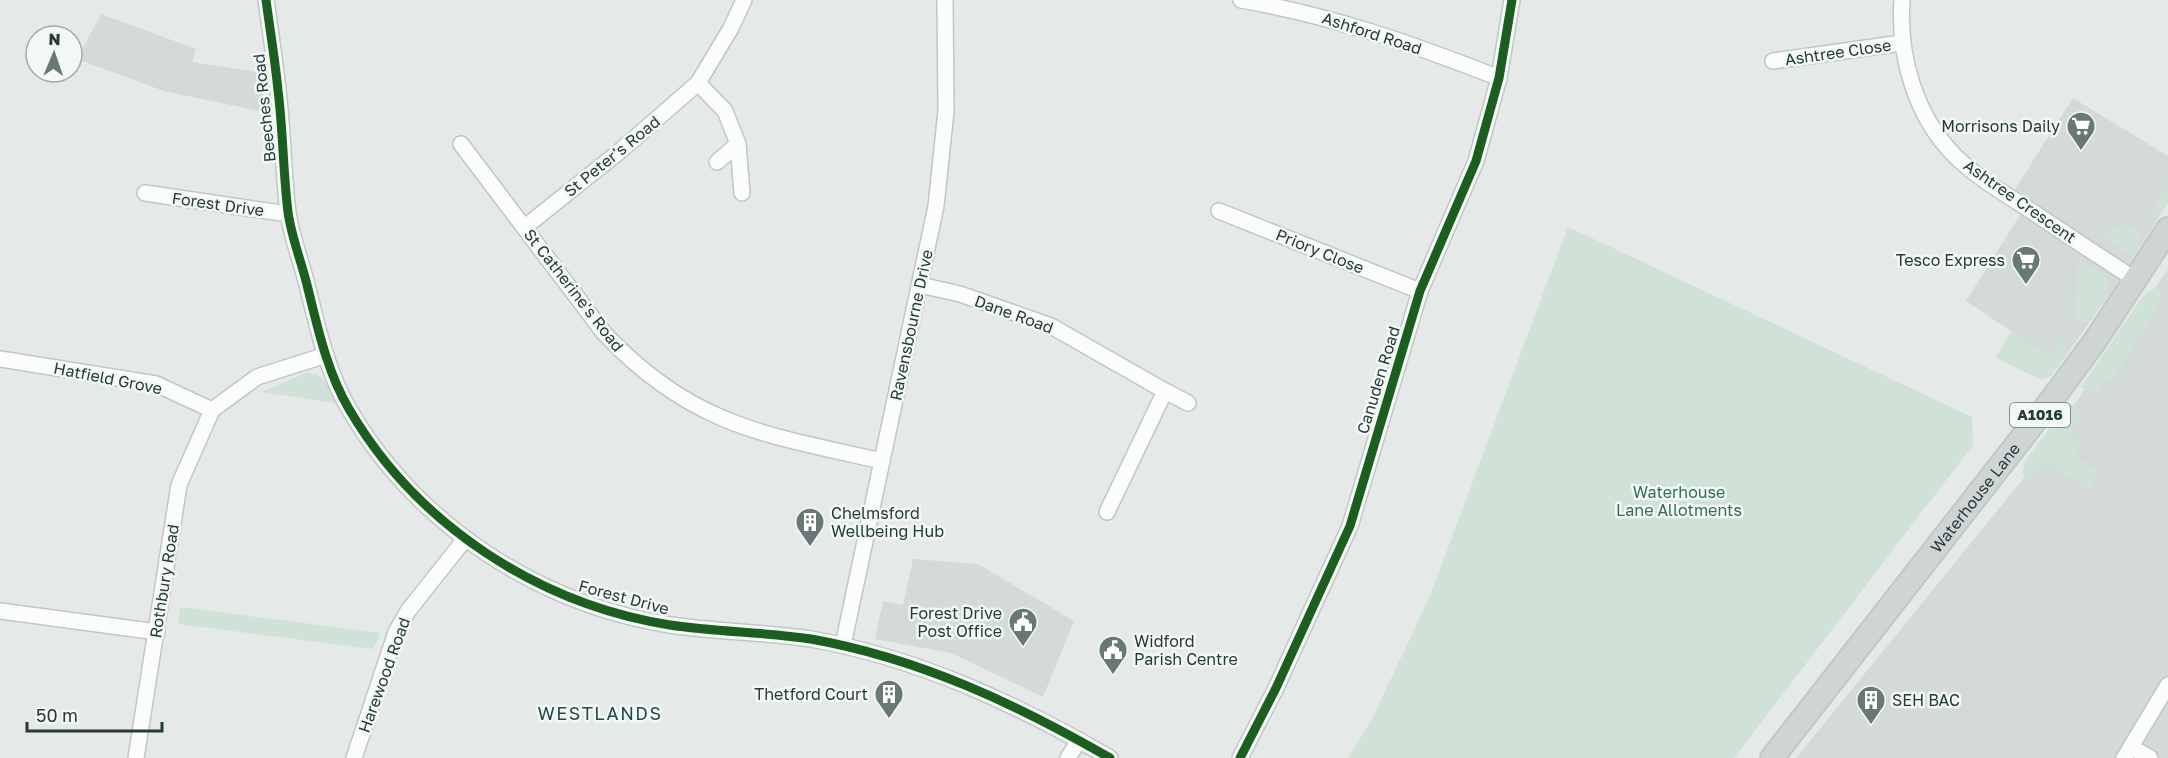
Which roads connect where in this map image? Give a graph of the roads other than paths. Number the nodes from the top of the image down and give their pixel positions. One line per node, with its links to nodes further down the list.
1 (266, 0): 17 (street, Beeches Road)
2 (744, 0): 10 (street, St Peter's Road)
3 (945, 0): 21 (street, Ravensbourne Drive)
4 (1241, 0): 9 (street, Ashford Road)
5 (1512, 0): 9 (street, Canuden Road)
6 (1902, 0): 7 (street, Ashtree Crescent)
7 (1902, 43): 8 (street, Ashtree Close); 20 (street, Ashtree Crescent)
8 (1773, 61)
9 (1499, 78): 22 (street, Canuden Road)
10 (698, 83): 12 (street); 18 (street, St Peter's Road)
11 (461, 144): 18 (street, St Catherine's Road)
12 (738, 144): 13 (street); 15 (street)
13 (717, 162)
14 (145, 193): 17 (street, Forest Drive)
15 (742, 193)
16 (1219, 211): 22 (street, Priory Close)
17 (288, 214): 23 (street, Forest Drive)
18 (525, 227): 28 (street, St Catherine's Road)
19 (2168, 230): 20 (main road, Waterhouse Lane / A1016)
20 (2136, 280): 42 (main road, Waterhouse Lane / A1016)
21 (920, 285): 25 (street, Dane Road); 28 (street, Ravensbourne Drive)
22 (1420, 291): 41 (street, Canuden Road)
23 (326, 355): 27 (street); 30 (street, Forest Drive)
24 (0, 359): 27 (street, Hatfield Grove)
25 (1165, 391): 26 (street, Dane Road); 29 (street)
26 (1188, 403)
27 (212, 410): 32 (street, Rothbury Road)
28 (882, 461): 33 (street, Ravensbourne Drive)
29 (1107, 512)
30 (465, 539): 33 (street, Forest Drive); 38 (street, Harewood Road)
31 (0, 611): 32 (street)
32 (157, 632): 37 (street, Rothbury Road)
33 (843, 645): 35 (street, Forest Drive)
34 (2168, 686): 36 (street)
35 (1079, 740): 39 (street); 40 (street, Forest Drive)
36 (2128, 752): 43 (street)
37 (136, 758)
38 (354, 758)
39 (1068, 758)
40 (1110, 758)
41 (1239, 758)
42 (1772, 758)
43 (2150, 758)

